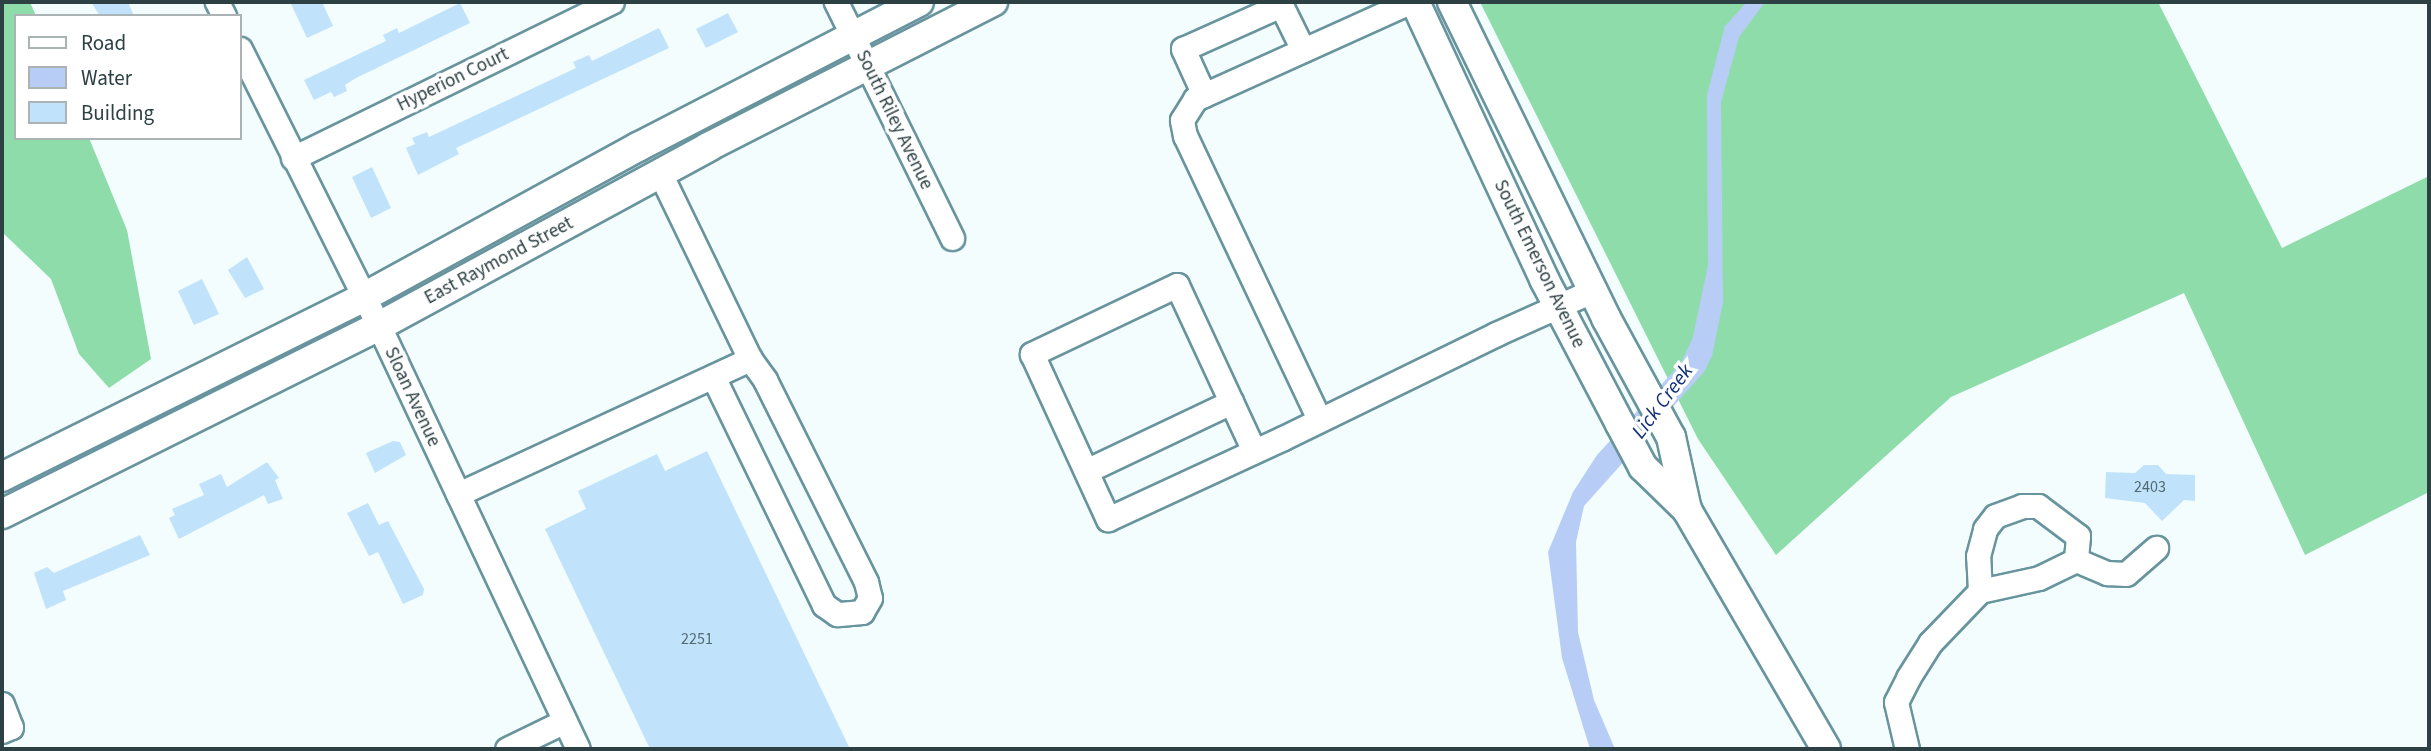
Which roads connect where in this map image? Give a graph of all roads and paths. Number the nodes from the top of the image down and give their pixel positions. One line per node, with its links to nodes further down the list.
1 (612, 2): 7 (street, Hyperion Court)
2 (836, 2): 8 (street, South Riley Avenue)
3 (919, 2): 8 (main road, East Raymond Street)
4 (993, 2): 11 (main road, East Raymond Street)
5 (1413, 2): 9 (street); 18 (main road, South Emerson Avenue)
6 (1452, 2): 16 (main road, South Emerson Avenue)
7 (587, 7): 13 (street, Hyperion Court)
8 (852, 35): 11 (street, South Riley Avenue); 17 (main road, East Raymond Street)
9 (1303, 50): 12 (street); 12 (street)
10 (242, 53): 13 (street, Sloan Avenue)
11 (867, 65): 14 (main road, East Raymond Street); 15 (street, South Riley Avenue)
12 (1204, 95): 23 (street)
13 (293, 158): 17 (street, Sloan Avenue)
14 (660, 173): 19 (main road, East Raymond Street); 20 (street)
15 (952, 238)
16 (1594, 290): 18 (street); 28 (main road, South Emerson Avenue)
17 (362, 298): 19 (street, Sloan Avenue); 26 (main road, East Raymond Street)
18 (1558, 307): 23 (street); 28 (main road, South Emerson Avenue)
19 (379, 326): 27 (street, Sloan Avenue); 29 (main road, East Raymond Street)
20 (750, 359): 21 (street); 21 (street)
21 (713, 376): 27 (street)
22 (1231, 401): 24 (street); 25 (street); 25 (street)
23 (1320, 419): 24 (street)
24 (1254, 451): 25 (street)
25 (1086, 471)
26 (2, 477)
27 (458, 494): 34 (street, Sloan Avenue)
28 (1687, 510): 38 (main road, South Emerson Avenue)
29 (2, 513)
30 (2156, 548): 31 (street)
31 (2076, 560): 32 (street); 32 (street)
32 (1980, 591): 39 (street)
33 (2, 704): 35 (street)
34 (565, 721): 36 (street); 37 (street, Sloan Avenue)
35 (10, 736)
36 (507, 749)
37 (579, 749)
38 (1826, 749)
39 (1907, 749)

